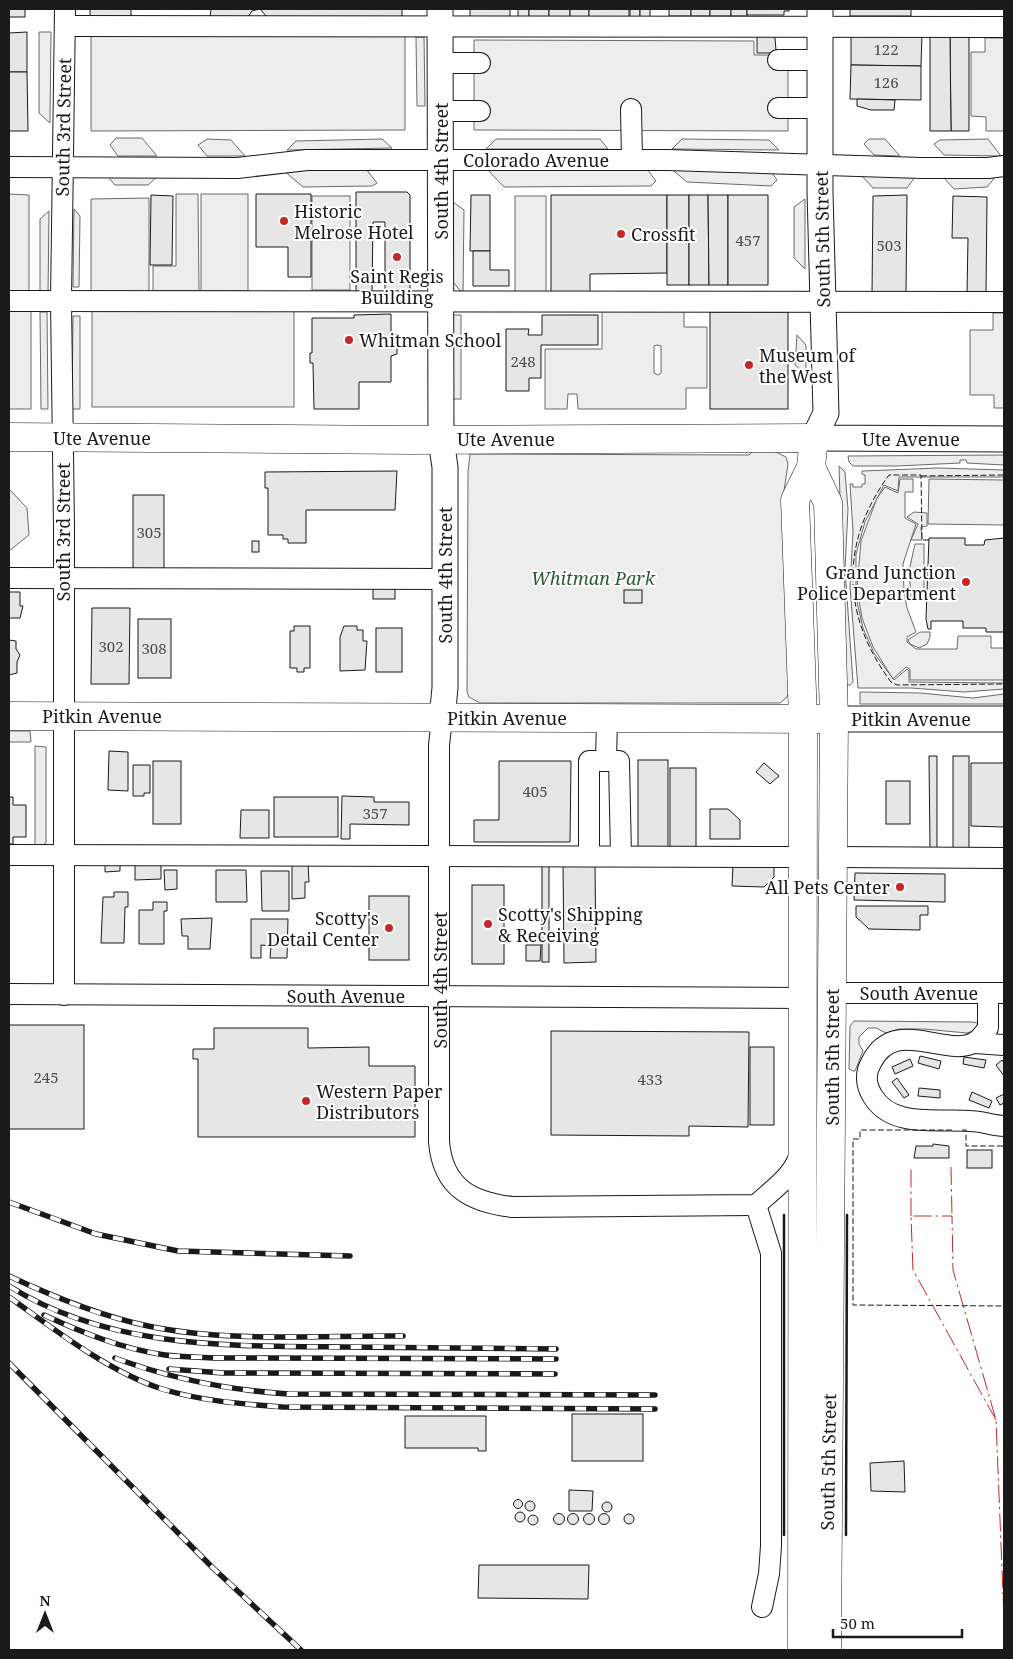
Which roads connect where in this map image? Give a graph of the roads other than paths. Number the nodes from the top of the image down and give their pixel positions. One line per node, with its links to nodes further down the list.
1 (65, 17): 2 (street); 19 (street, South 3rd Street)
2 (440, 18): 3 (street); 7 (main road, South 4th Street)
3 (820, 18): 4 (street); 6 (main road, South 5th Street)
4 (1004, 27)
5 (778, 60): 6 (street)
6 (820, 60): 10 (main road, South 5th Street)
7 (440, 63): 8 (street); 12 (main road, South 4th Street)
8 (480, 63)
9 (778, 108): 10 (street)
10 (820, 108): 16 (main road, South 5th Street)
11 (630, 109): 15 (street)
12 (441, 111): 13 (street); 14 (main road, South 4th Street)
13 (480, 111)
14 (441, 160): 15 (street, Colorado Avenue); 19 (street, Colorado Avenue); 22 (main road, South 4th Street)
15 (632, 160): 16 (street, Colorado Avenue)
16 (821, 164): 17 (street, Colorado Avenue); 23 (main road, South 5th Street)
17 (1004, 166)
18 (9, 168): 19 (street, Colorado Avenue)
19 (62, 168): 21 (street, South 3rd Street)
20 (9, 301): 21 (street)
21 (61, 301): 22 (street); 26 (street, South 3rd Street)
22 (441, 301): 23 (street); 29 (main road, South 4th Street)
23 (824, 302): 24 (street); 27 (main road, South 5th Street)
24 (1004, 302)
25 (9, 437): 26 (highway, Ute Avenue)
26 (62, 437): 29 (highway, Ute Avenue); 32 (street, South 3rd Street)
27 (814, 438): 28 (main road, Ute Avenue); 29 (highway, Ute Avenue); 30 (highway, South 5th Street)
28 (1004, 439)
29 (441, 440): 33 (main road, South 4th Street)
30 (811, 467): 38 (highway, South 5th Street); 39 (highway, South 5th Street)
31 (9, 578): 32 (street)
32 (64, 578): 33 (street); 35 (street, South 3rd Street)
33 (445, 579): 36 (main road, South 4th Street)
34 (9, 716): 35 (highway, Pitkin Avenue)
35 (63, 716): 36 (highway, Pitkin Avenue); 43 (street, South 3rd Street)
36 (442, 718): 37 (highway, Pitkin Avenue); 44 (street, South 4th Street)
37 (607, 718): 38 (highway, Pitkin Avenue); 41 (street)
38 (804, 719): 39 (highway, Pitkin Avenue); 49 (highway, South 5th Street)
39 (834, 719): 40 (main road, Pitkin Avenue); 47 (highway, South 5th Street)
40 (1004, 720)
41 (606, 761): 45 (street); 46 (street)
42 (9, 855): 43 (street)
43 (64, 855): 44 (street); 53 (street, South 3rd Street)
44 (440, 856): 45 (street); 54 (street, South 4th Street)
45 (589, 856): 46 (street)
46 (621, 856): 49 (street)
47 (833, 857): 48 (street); 50 (highway, South 5th Street)
48 (1004, 858)
49 (804, 866): 50 (highway); 55 (highway, South 5th Street)
50 (833, 993): 51 (street, South Avenue); 63 (highway, South 5th Street)
51 (996, 993): 56 (street)
52 (9, 994): 53 (street, South Avenue)
53 (64, 995): 54 (street, South Avenue)
54 (440, 996): 55 (street, South Avenue); 60 (street, South 4th Street)
55 (804, 998): 59 (highway, South 5th Street)
56 (975, 1043): 57 (street); 58 (street)
57 (1004, 1045)
58 (1004, 1126)
59 (804, 1134): 60 (street); 62 (highway, South 5th Street)
60 (756, 1205): 61 (street)
61 (762, 1607)
62 (802, 1650)
63 (827, 1650)

